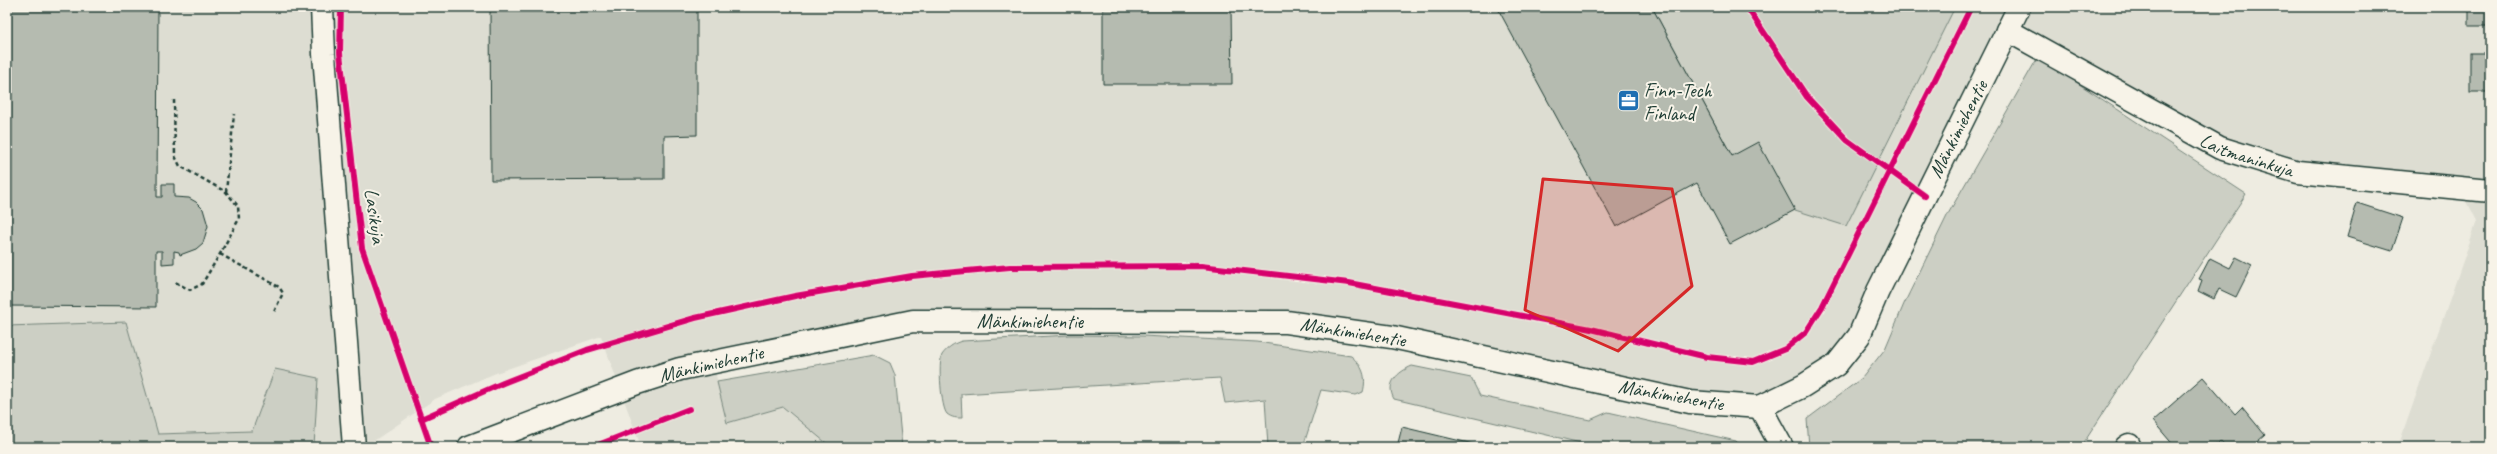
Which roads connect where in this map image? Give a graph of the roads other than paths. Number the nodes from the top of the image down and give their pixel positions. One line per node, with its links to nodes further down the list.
1 (322, 7): 6 (street, Lasikuja)
2 (2019, 7): 3 (street, Mänkimiehentie)
3 (2008, 30): 4 (street, Laitmaninkuja); 5 (street, Mänkimiehentie)
4 (2490, 192)
5 (1760, 407): 7 (street, Mänkimiehentie); 8 (street)
6 (354, 447)
7 (469, 447)
8 (1782, 447)

